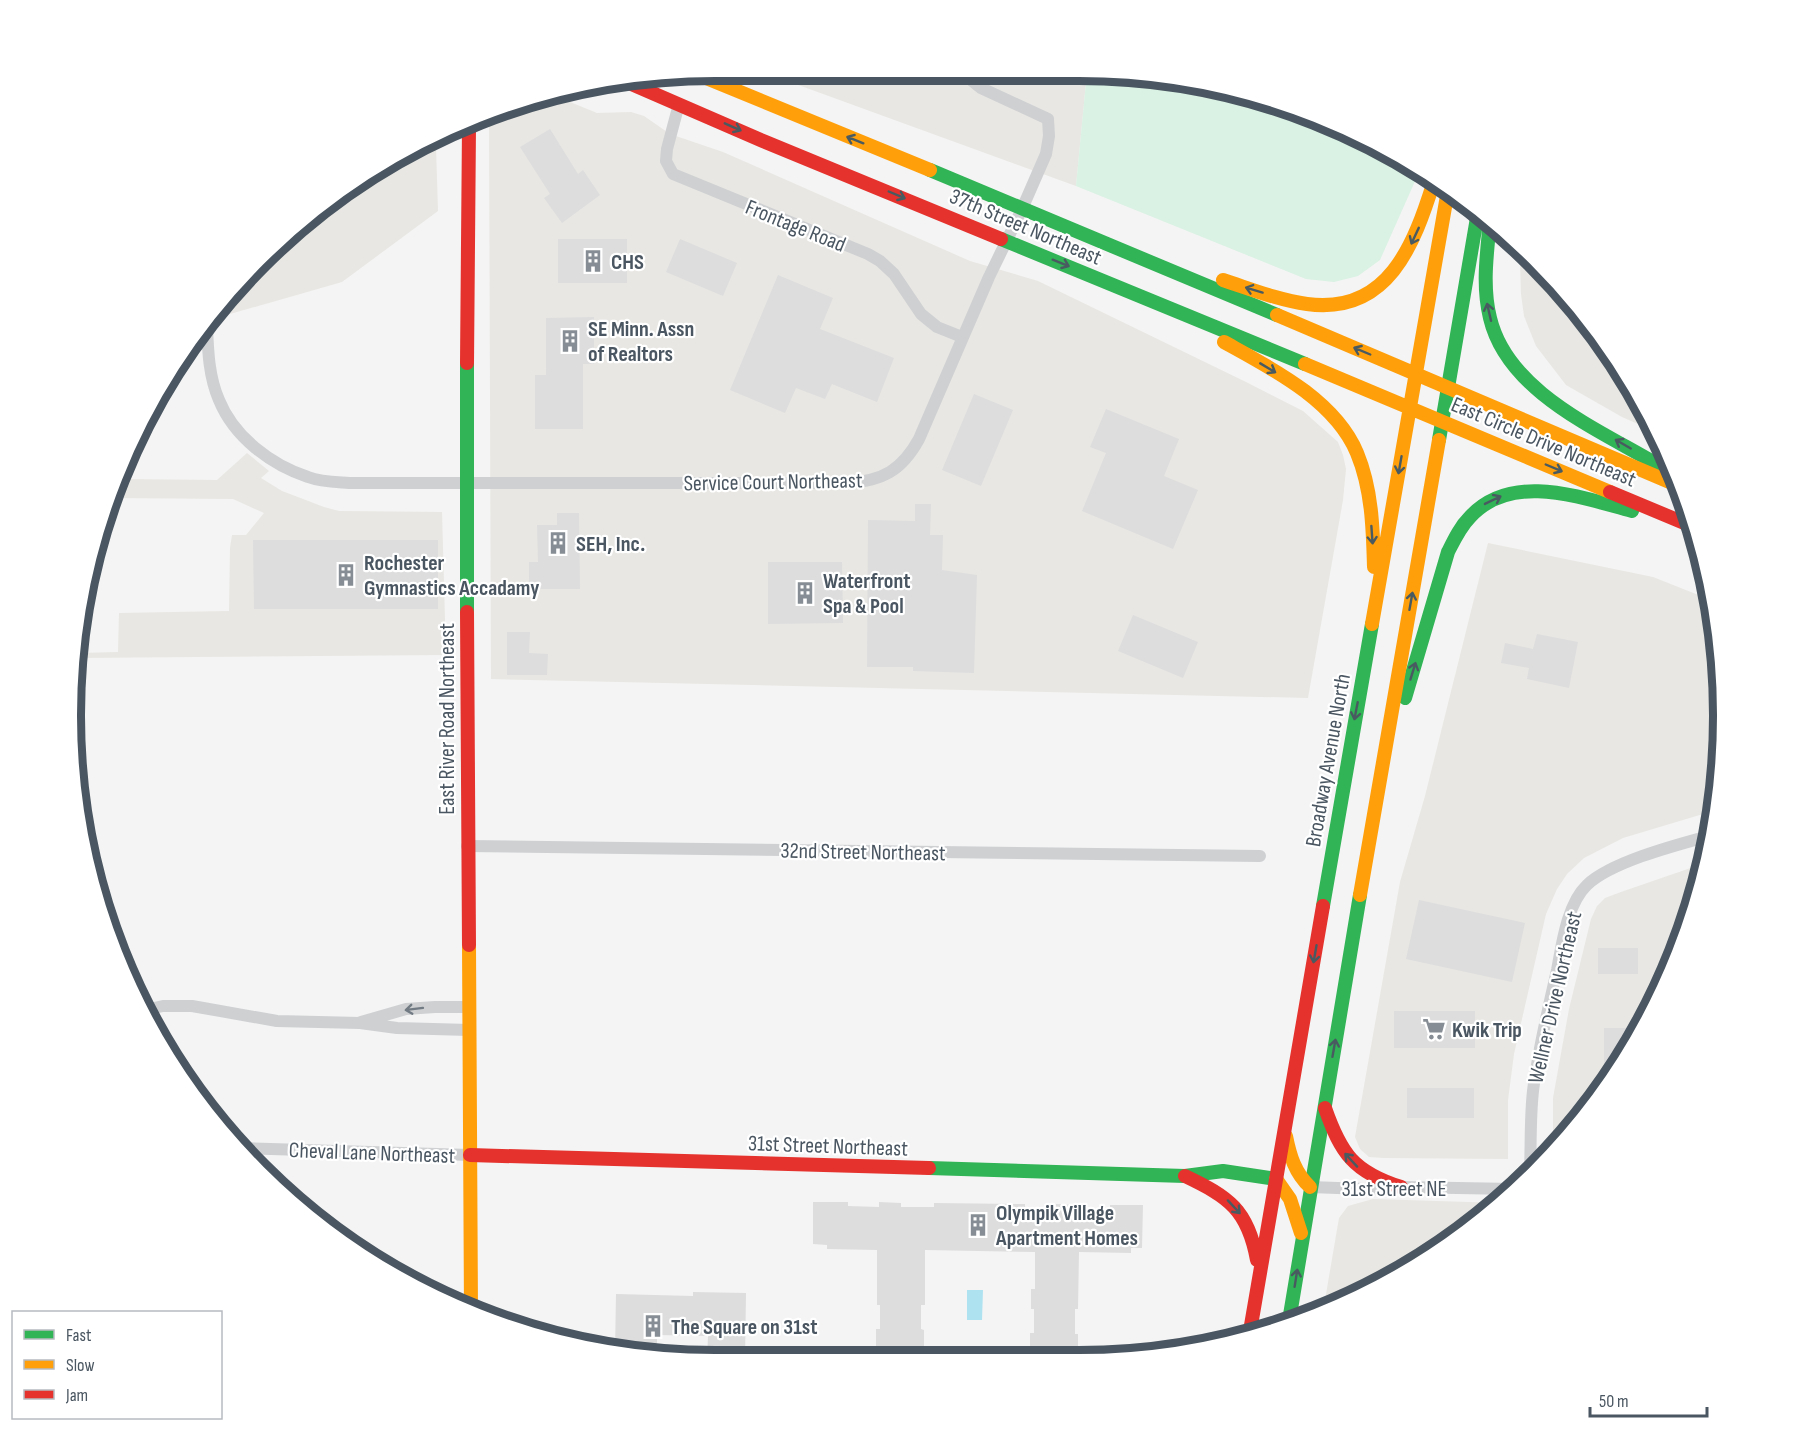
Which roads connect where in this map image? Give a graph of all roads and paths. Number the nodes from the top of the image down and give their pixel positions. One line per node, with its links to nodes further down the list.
1 (713, 81): 4 (main road, 37th Street Northeast)
2 (724, 81): 4 (street)
3 (972, 81): 10 (street, Service Court Northeast)
4 (722, 85): 10 (main road, 37th Street Northeast, one-way to 4)
5 (636, 86): 6 (main road, 37th Street Northeast)
6 (679, 104): 13 (main road, 37th Street Northeast, one-way to 13); 17 (street, Frontage Road)
7 (469, 131): 24 (main road, East River Road Northeast)
8 (1432, 188): 14 (main road, one-way to 14)
9 (1446, 199): 18 (main road, Broadway Avenue North)
10 (1022, 209): 13 (street, Service Court Northeast); 14 (main road, 37th Street Northeast)
11 (1476, 221): 19 (main road)
12 (1489, 231): 22 (main road, one-way to 12)
13 (1006, 241): 15 (main road, 37th Street Northeast, one-way to 15); 17 (street, Service Court Northeast)
14 (1128, 252): 18 (main road, 37th Street Northeast, one-way to 14)
15 (1124, 289): 20 (main road, 37th Street Northeast); 27 (main road, one-way to 27)
16 (207, 336): 24 (street, Service Court Northeast)
17 (962, 337): 24 (street, Service Court Northeast)
18 (1416, 374): 19 (main road, 37th Street Northeast); 20 (main road, Broadway Avenue North)
19 (1448, 387): 21 (main road); 23 (main road, East Circle Drive Northeast)
20 (1410, 407): 21 (main road, East Circle Drive Northeast); 27 (main road, Broadway Avenue North, one-way to 27)
21 (1442, 421): 25 (main road, East Circle Drive Northeast, one-way to 25); 28 (main road, one-way to 21)
22 (1662, 467)
23 (1668, 481)
24 (466, 482): 30 (main road, East River Road Northeast)
25 (1682, 523)
26 (1683, 525): 28 (main road, one-way to 26)
27 (1375, 612): 37 (main road, Broadway Avenue North, one-way to 37)
28 (1378, 787): 36 (main road, one-way to 28)
29 (1701, 838): 40 (street, Wellner Drive Northeast)
30 (467, 846): 31 (street, 32nd Street Northeast); 32 (main road, East River Road Northeast)
31 (1260, 856)
32 (469, 1007): 34 (street, one-way to 34); 35 (main road, East River Road Northeast)
33 (153, 1008): 34 (street)
34 (360, 1023): 35 (street)
35 (469, 1030): 39 (main road, East River Road Northeast)
36 (1324, 1106): 43 (main road); 44 (main road, one-way to 36)
37 (1285, 1131): 42 (main road, Broadway Avenue North); 43 (main road)
38 (252, 1148): 39 (street, Cheval Lane Northeast)
39 (470, 1155): 41 (main road, 31st Street Northeast); 48 (main road, East River Road Northeast)
40 (1530, 1161)
41 (1185, 1176): 42 (main road, 31st Street Northeast); 47 (main road, one-way to 47)
42 (1276, 1179): 46 (main road); 47 (main road, Broadway Avenue North)
43 (1310, 1187): 44 (street, 31st Street NE); 46 (main road)
44 (1401, 1187): 45 (street, 31st Street NE)
45 (1501, 1189)
46 (1302, 1239): 49 (main road, one-way to 46)
47 (1259, 1274): 50 (main road, Broadway Avenue North)
48 (471, 1301)
49 (1289, 1313)
50 (1251, 1326)

